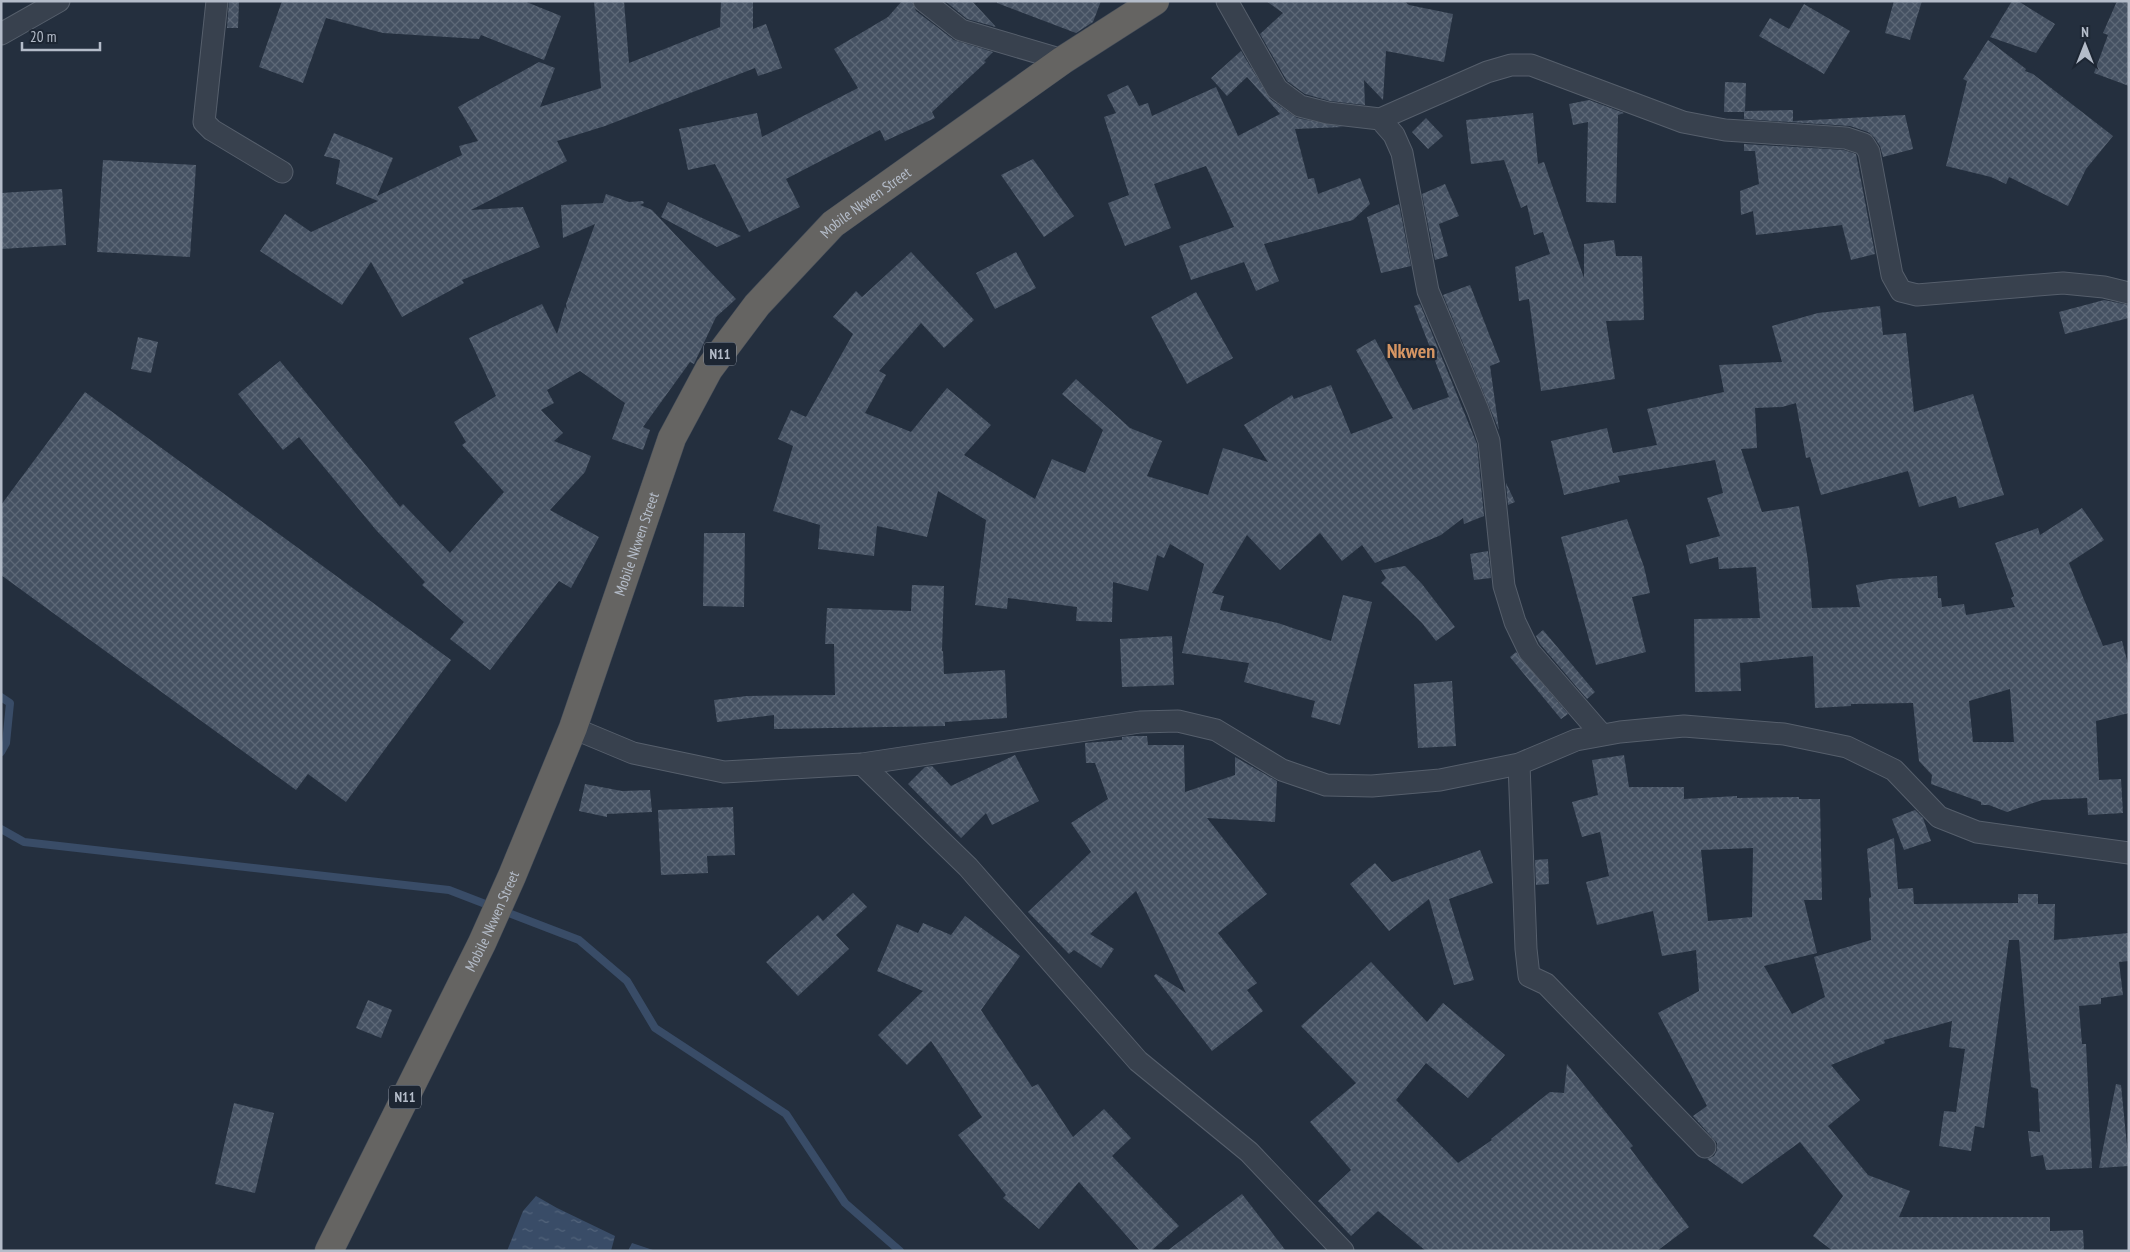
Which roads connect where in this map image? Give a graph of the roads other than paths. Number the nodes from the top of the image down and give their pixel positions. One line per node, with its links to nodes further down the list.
1 (58, 1): 6 (street)
2 (217, 1): 9 (street)
3 (924, 1): 7 (street)
4 (1155, 1): 7 (highway, Mobile Nkwen Street / N11)
5 (1227, 1): 8 (street)
6 (1, 34)
7 (1063, 60): 11 (highway, Mobile Nkwen Street / N11)
8 (1380, 119): 10 (street); 12 (street)
9 (282, 172)
10 (2129, 293)
11 (573, 728): 13 (street); 17 (highway, Mobile Nkwen Street / N11)
12 (1602, 735): 14 (street); 15 (street)
13 (862, 764): 14 (street); 18 (street)
14 (1519, 764): 16 (street)
15 (2129, 853)
16 (1705, 1147)
17 (329, 1251)
18 (1343, 1251)

